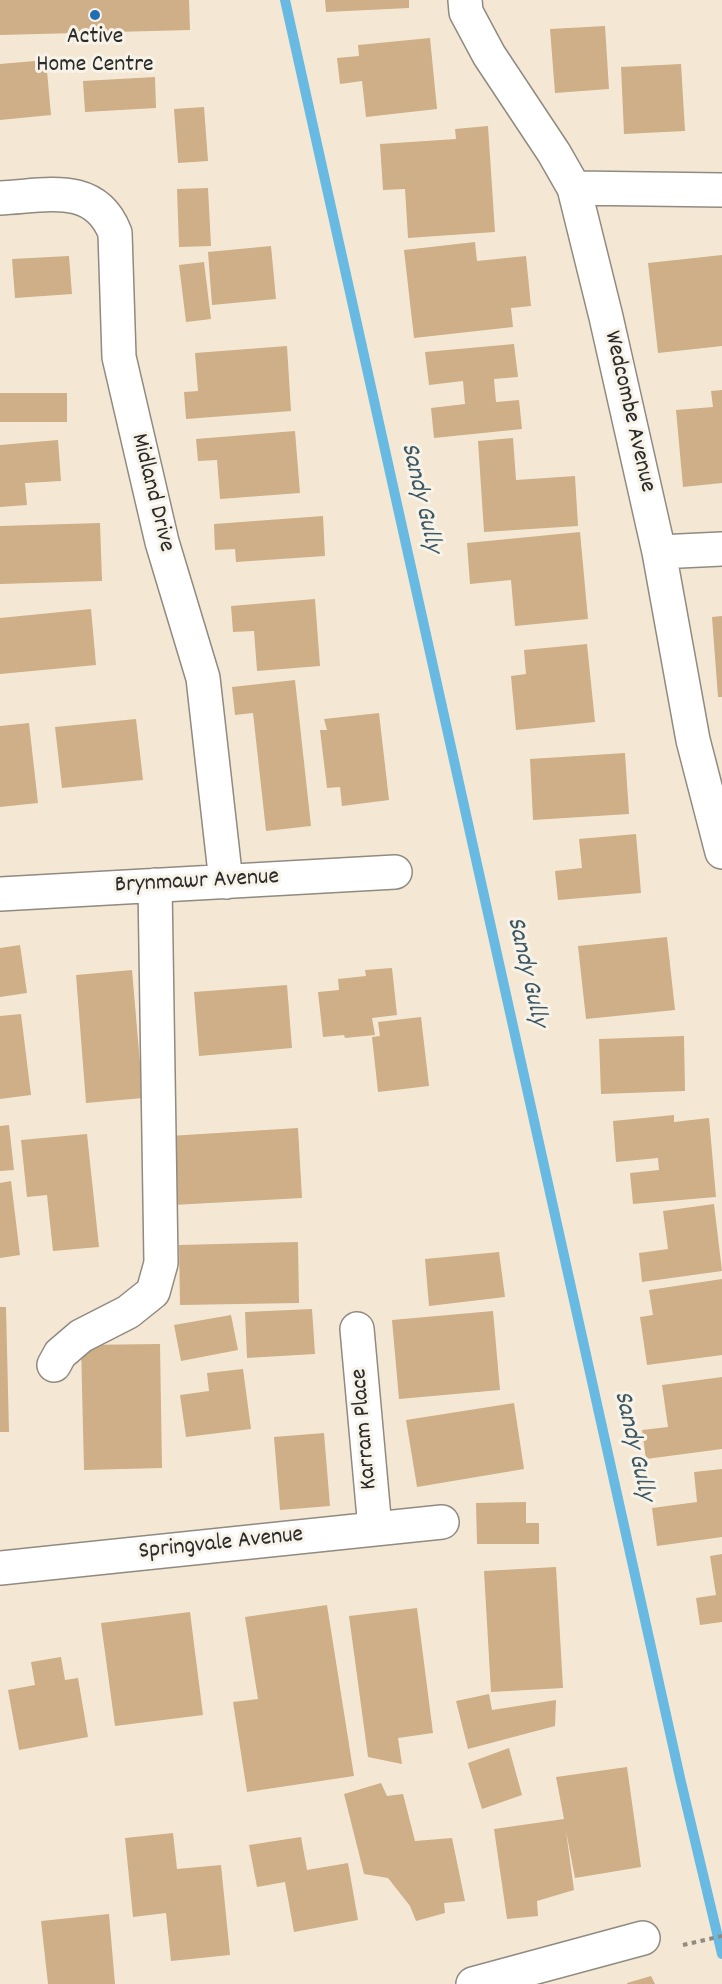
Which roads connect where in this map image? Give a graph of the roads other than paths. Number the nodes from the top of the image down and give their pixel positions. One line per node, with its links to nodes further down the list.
1 (465, 0): 2 (street, Wedcombe Avenue)
2 (574, 188): 3 (street); 6 (street, Wedcombe Avenue)
3 (722, 190)
4 (0, 198): 9 (street, Midland Drive)
5 (722, 549): 6 (street)
6 (659, 552): 7 (street, Wedcombe Avenue)
7 (722, 852)
8 (395, 872): 9 (street, Brynmawr Avenue)
9 (226, 882): 10 (street, Brynmawr Avenue)
10 (155, 885): 11 (street, Brynmawr Avenue); 13 (street)
11 (0, 894)
12 (357, 1329): 15 (street, Karram Place)
13 (54, 1365)
14 (442, 1522): 15 (street, Springvale Avenue)
15 (375, 1529): 16 (street, Springvale Avenue)
16 (0, 1568)
17 (643, 1938): 18 (street)
18 (472, 1984)

